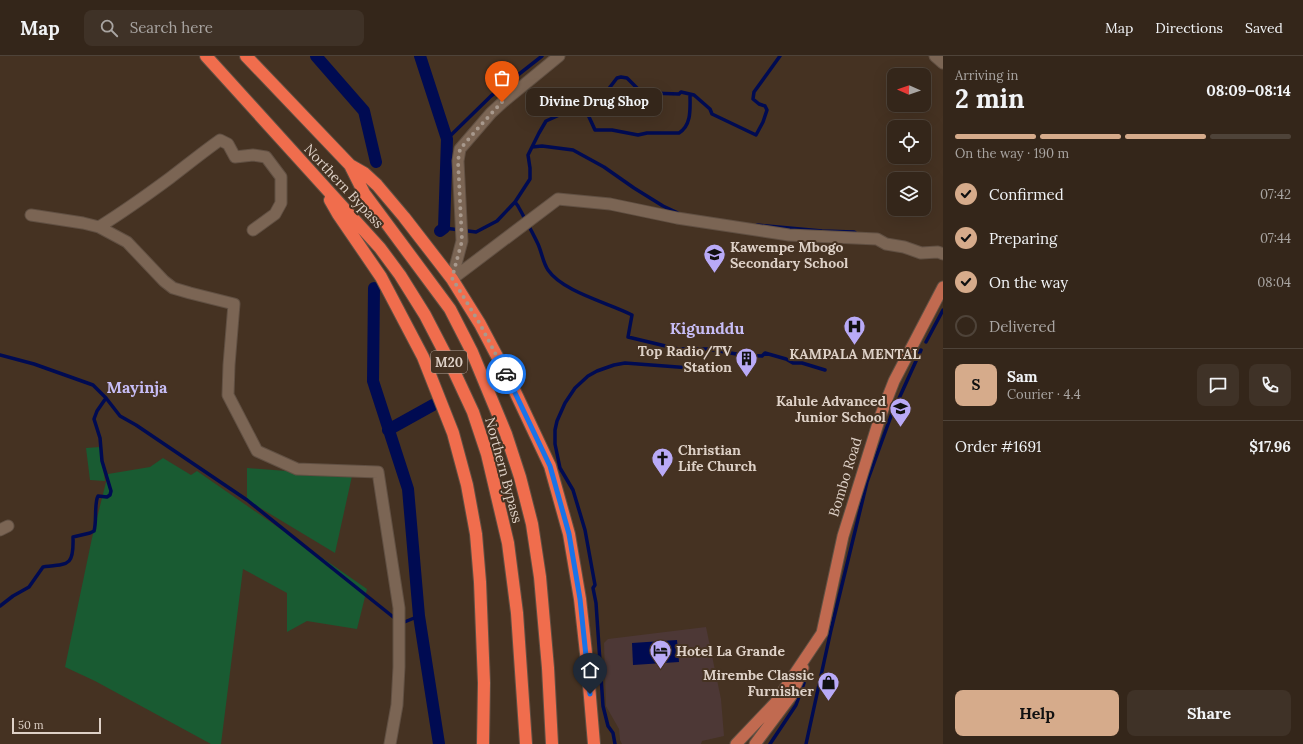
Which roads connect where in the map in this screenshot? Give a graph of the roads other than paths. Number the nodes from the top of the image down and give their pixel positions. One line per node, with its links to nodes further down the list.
1 (206, 56): 7 (highway, Northern Bypass / M20)
2 (246, 56): 6 (highway, Northern Bypass / M20)
3 (559, 56): 12 (street)
4 (935, 56): 5 (street)
5 (943, 62)
6 (350, 166): 12 (highway); 18 (highway, Northern Bypass / M20)
7 (322, 184): 16 (highway); 17 (highway, Northern Bypass / M20)
8 (31, 215): 9 (street)
9 (99, 227): 10 (street); 15 (street)
10 (253, 230)
11 (943, 254): 12 (street)
12 (452, 278): 19 (highway)
13 (943, 287): 14 (main road, Bombo Road)
14 (805, 660): 20 (main road, Bombo Road); 21 (main road, Bombo Road)
15 (390, 744)
16 (483, 744)
17 (526, 744)
18 (552, 744)
19 (594, 744)
20 (736, 744)
21 (755, 744)

